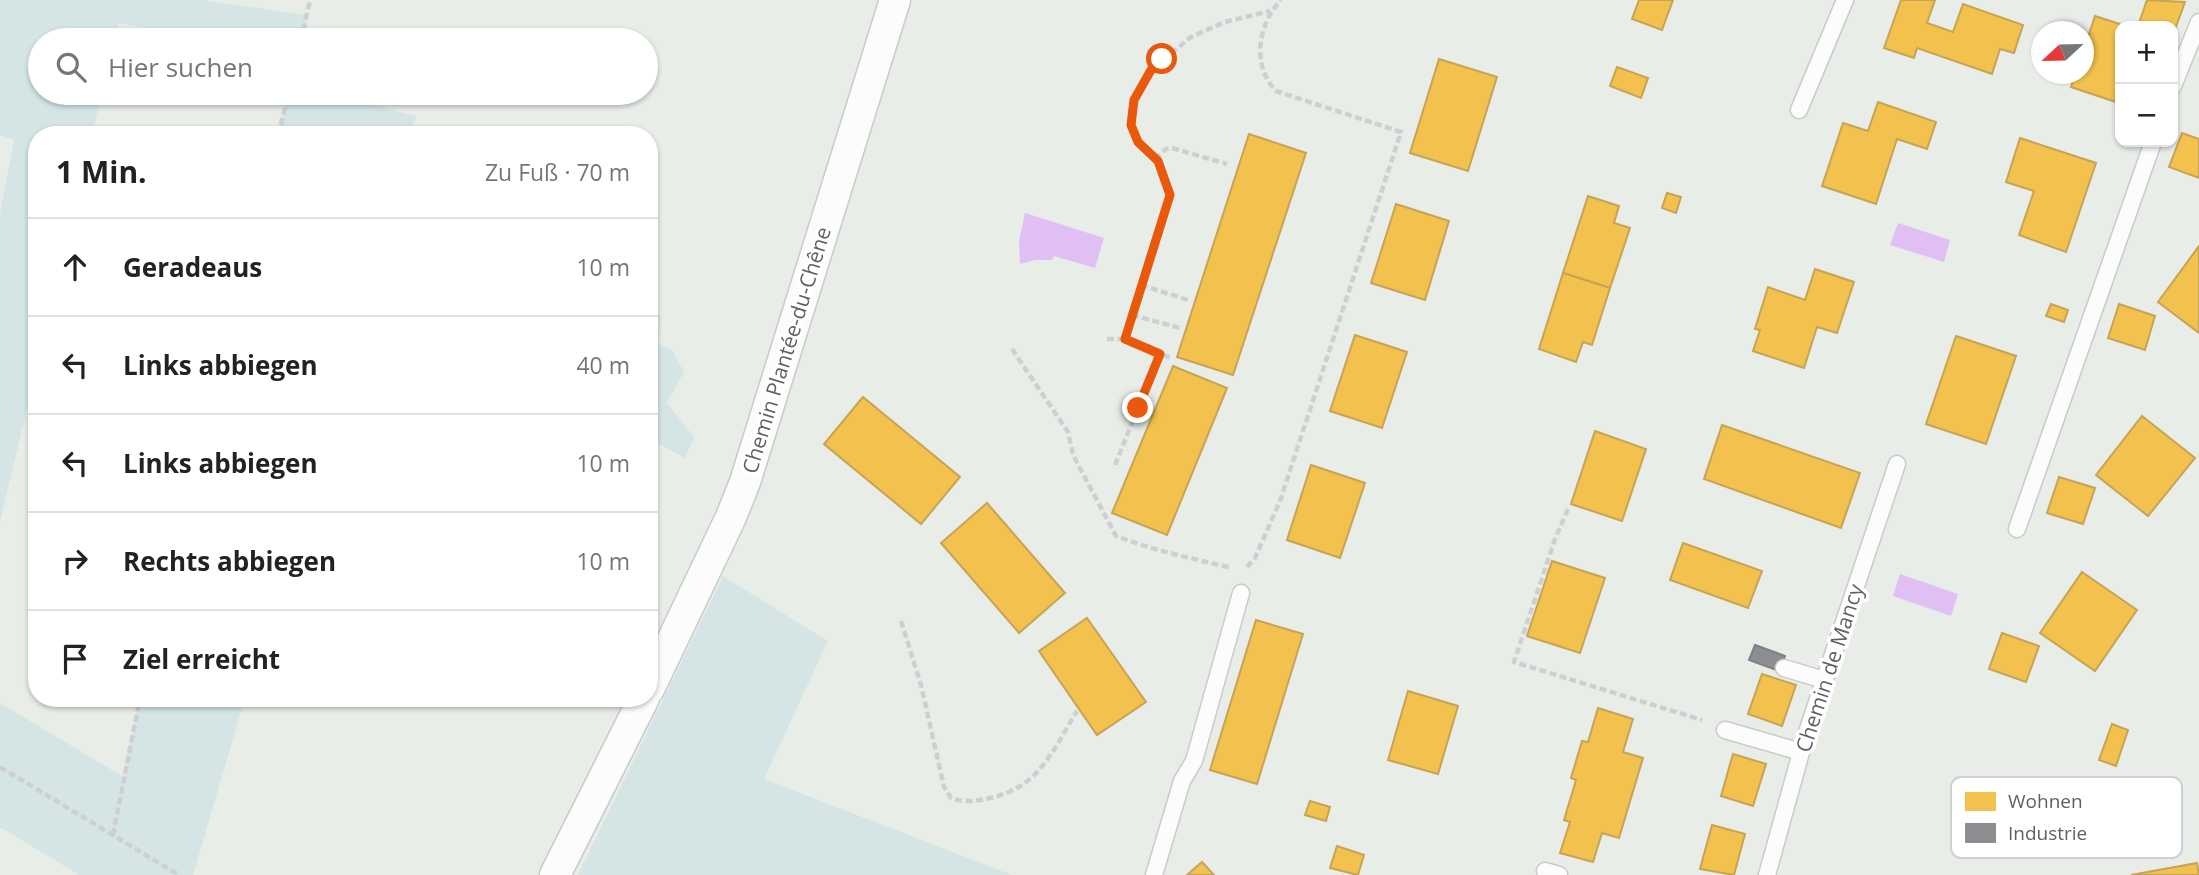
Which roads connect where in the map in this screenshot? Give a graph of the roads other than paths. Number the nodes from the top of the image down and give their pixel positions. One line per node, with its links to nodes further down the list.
1 (895, 0): 11 (street, Chemin Plantée-du-Chêne)
2 (1845, 0): 5 (lane)
3 (2199, 22): 4 (lane)
4 (2174, 84)
5 (1799, 110)
6 (2151, 147): 8 (lane)
7 (1896, 464): 12 (lane, Chemin de Mancy)
8 (2017, 528)
9 (1241, 593): 17 (lane)
10 (1784, 668): 12 (lane)
11 (658, 670)
12 (1824, 680): 15 (lane, Chemin de Mancy)
13 (639, 707): 16 (street)
14 (1725, 730): 15 (lane)
15 (1801, 752): 18 (lane, Chemin de Mancy)
16 (555, 875)
17 (1154, 875)
18 (1767, 875)

